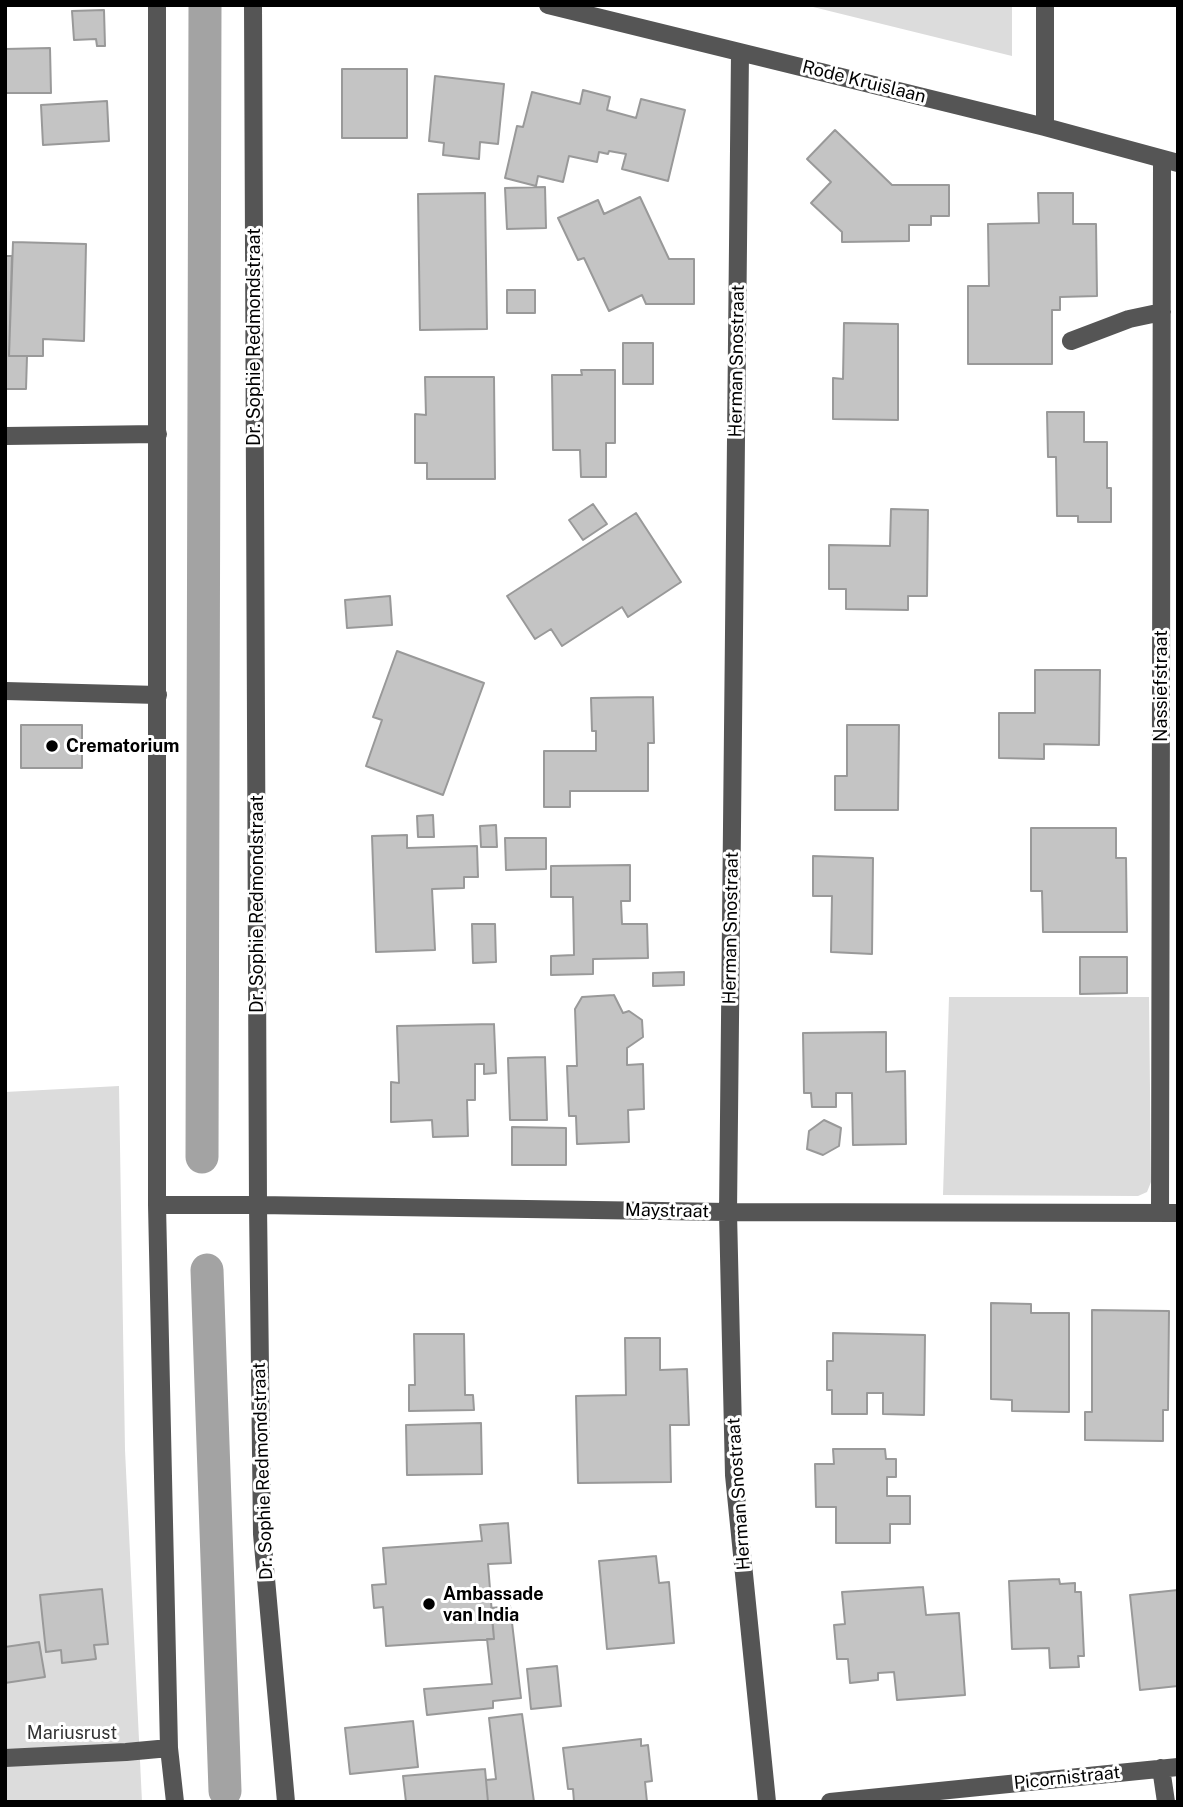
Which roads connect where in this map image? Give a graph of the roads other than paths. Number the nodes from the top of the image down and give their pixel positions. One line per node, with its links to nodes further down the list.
1 (158, 5): 10 (street)
2 (253, 5): 15 (street, Dr. Sophie Redmondstraat)
3 (548, 5): 5 (street, Rode Kruislaan)
4 (1045, 5): 6 (street)
5 (740, 52): 6 (street, Rode Kruislaan); 16 (street, Herman Snostraat)
6 (1045, 127): 7 (street, Rode Kruislaan)
7 (1170, 162): 8 (street, Nassiefstraat)
8 (1162, 312): 9 (street); 17 (street, Nassiefstraat)
9 (1071, 341)
10 (158, 434): 11 (street); 13 (street)
11 (5, 436)
12 (5, 691): 13 (street)
13 (158, 695): 14 (street)
14 (157, 1205): 15 (street, Maystraat); 18 (street)
15 (258, 1205): 16 (street, Maystraat); 22 (street, Dr. Sophie Redmondstraat)
16 (728, 1212): 17 (street, Maystraat); 23 (street, Herman Snostraat)
17 (1169, 1213)
18 (169, 1748): 19 (street); 21 (street)
19 (5, 1758)
20 (1169, 1767): 24 (street, Picornistraat); 25 (street)
21 (175, 1802)
22 (286, 1802)
23 (767, 1802)
24 (830, 1802)
25 (1166, 1802)

